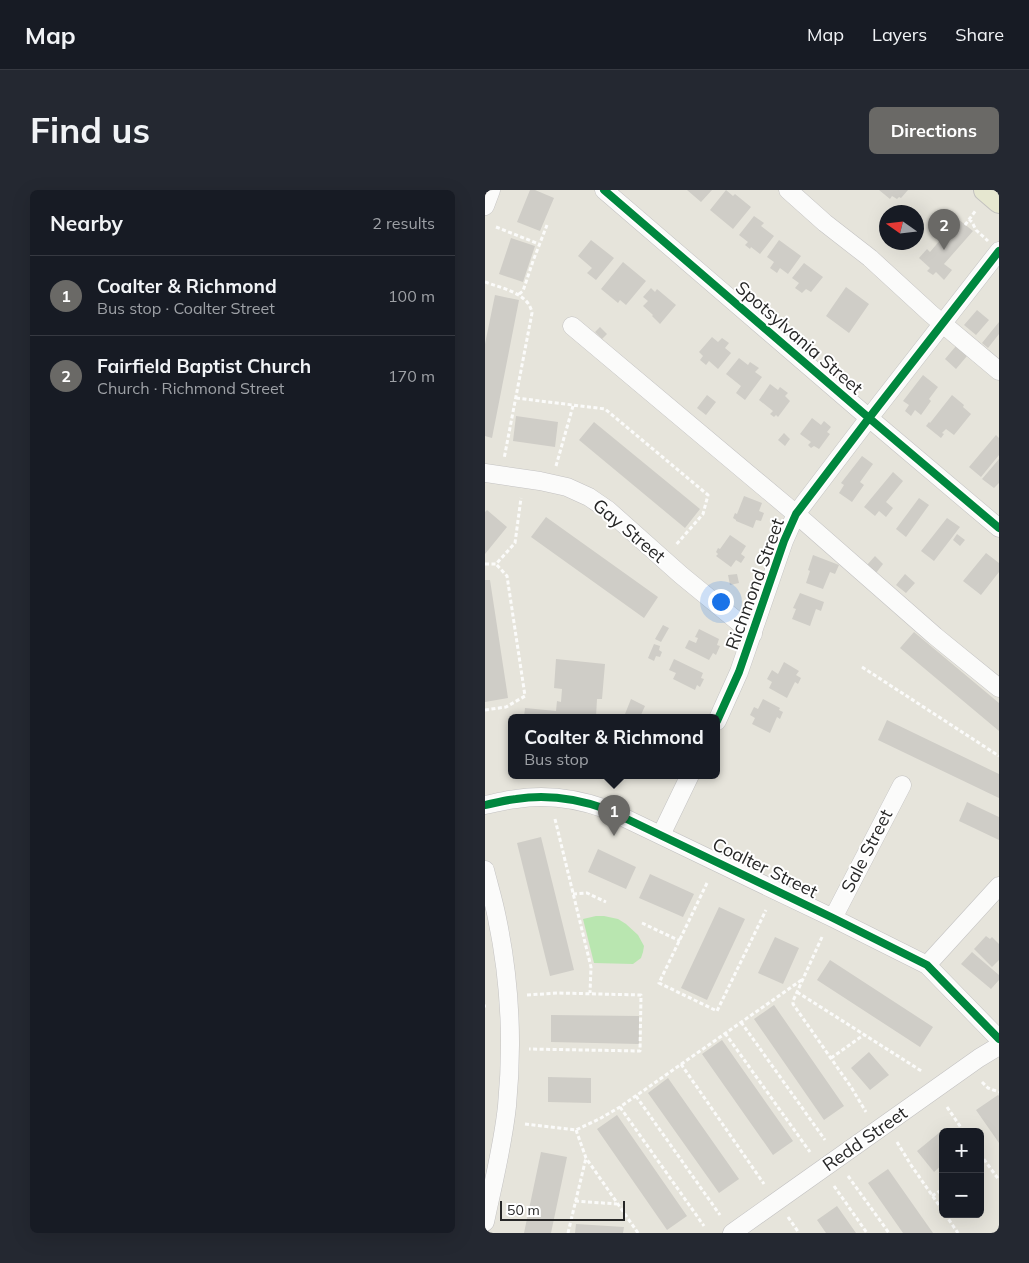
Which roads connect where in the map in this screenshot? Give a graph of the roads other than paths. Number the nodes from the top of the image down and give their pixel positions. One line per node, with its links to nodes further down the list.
1 (491, 190): 4 (street)
2 (604, 190): 9 (street, Spotsylvania Street)
3 (788, 190): 6 (street)
4 (485, 206)
5 (993, 246): 6 (street, Richmond Street)
6 (943, 324): 8 (street); 9 (street, Richmond Street)
7 (572, 326): 11 (street)
8 (999, 370)
9 (869, 418): 11 (street, Richmond Street); 12 (street, Spotsylvania Street)
10 (485, 473): 13 (street, Gay Street)
11 (797, 514): 13 (street, Richmond Street); 14 (street)
12 (999, 528)
13 (753, 634): 15 (street, Richmond Street)
14 (999, 688)
15 (720, 714)
16 (688, 779): 19 (street)
17 (901, 785): 22 (street, Sale Street)
18 (485, 805): 19 (street, Coalter Street)
19 (661, 835): 22 (street, Coalter Street)
20 (485, 870): 26 (street)
21 (999, 886): 23 (street)
22 (833, 918): 23 (street, Coalter Street)
23 (927, 965): 24 (street, Coalter Street)
24 (999, 1039)
25 (999, 1046): 27 (street, Redd Street)
26 (485, 1222)
27 (732, 1233)

